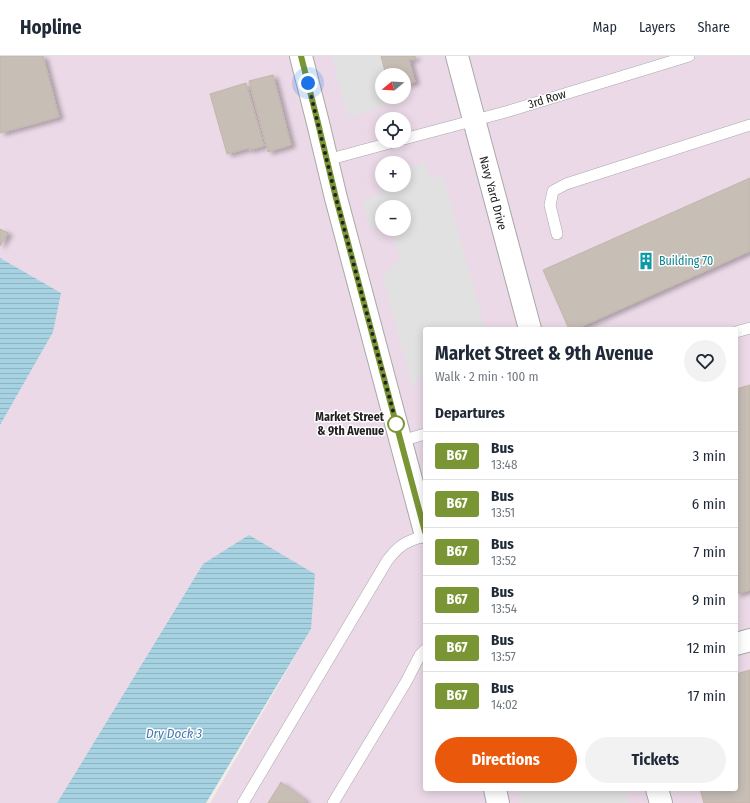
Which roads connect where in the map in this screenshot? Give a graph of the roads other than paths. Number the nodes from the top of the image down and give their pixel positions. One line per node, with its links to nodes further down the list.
1 (301, 56): 8 (street)
2 (457, 56): 4 (street, Navy Yard Drive)
3 (689, 56): 4 (lane, 3rd Row)
4 (475, 120): 6 (lane, 3rd Row); 10 (street, Navy Yard Drive)
5 (750, 125): 9 (lane)
6 (411, 137)
7 (375, 147): 8 (lane)
8 (327, 160): 14 (street)
9 (557, 234)
10 (529, 327)
11 (750, 328): 12 (lane)
12 (738, 331)
13 (423, 435): 14 (lane)
14 (401, 441): 15 (street)
15 (423, 524)
16 (423, 537): 22 (lane)
17 (750, 640): 18 (street)
18 (738, 643)
19 (423, 652): 23 (lane)
20 (495, 791): 24 (street)
21 (658, 791): 25 (street)
22 (243, 803)
23 (333, 803)
24 (498, 803)
25 (661, 803)

